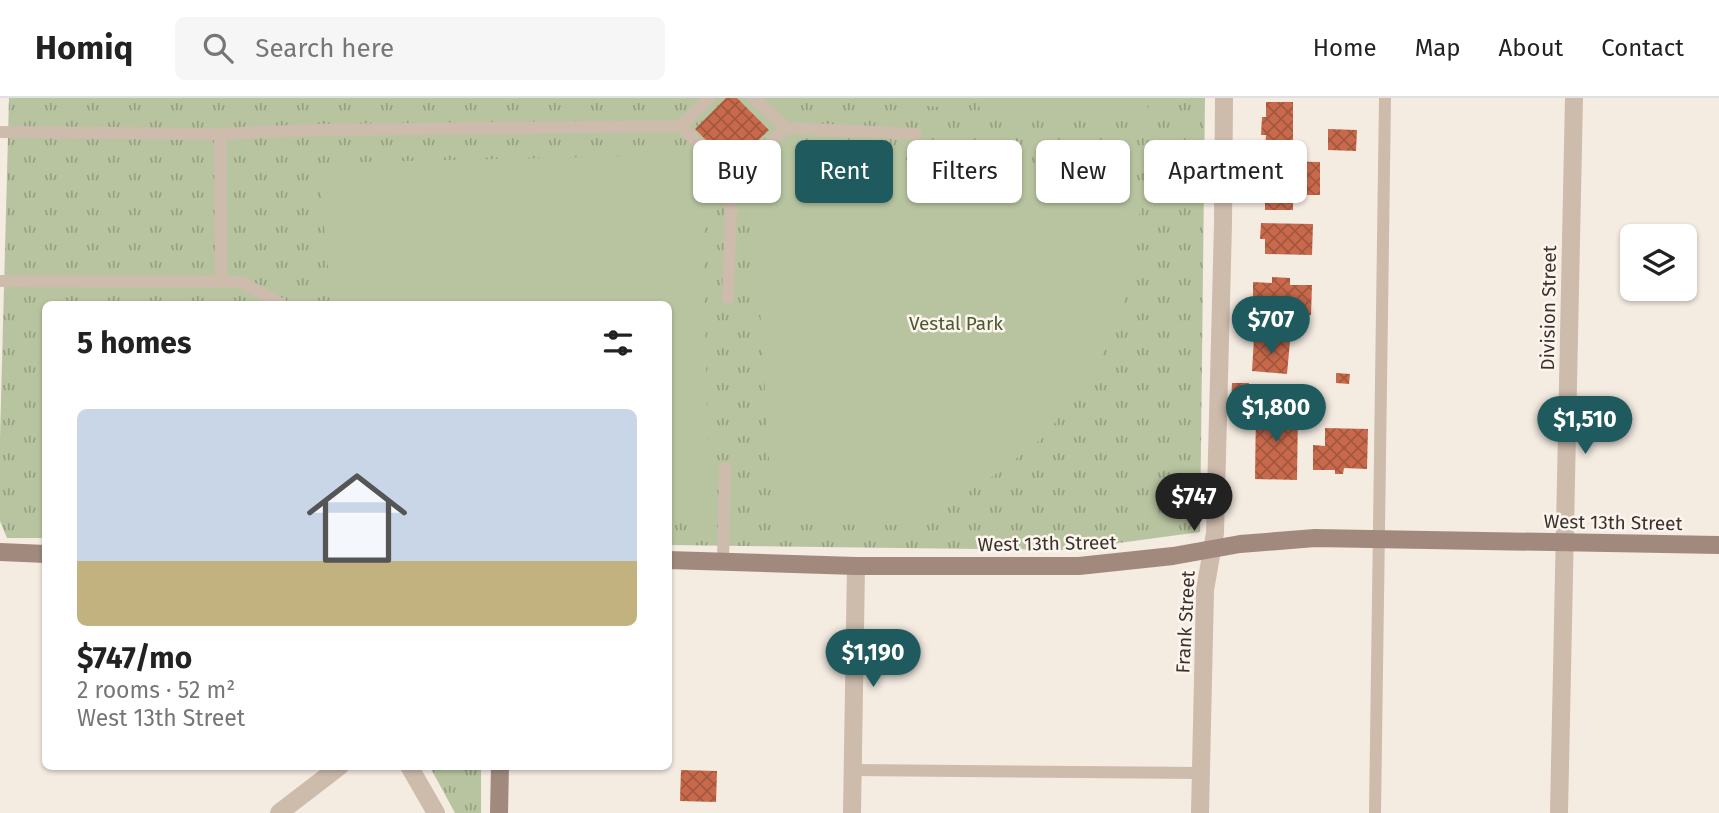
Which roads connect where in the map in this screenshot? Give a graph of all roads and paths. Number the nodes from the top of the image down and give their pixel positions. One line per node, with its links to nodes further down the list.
1 (709, 98): 6 (lane)
2 (754, 98): 7 (lane)
3 (1224, 98): 22 (street, Frank Street)
4 (1385, 98): 19 (lane)
5 (1574, 98): 20 (street, Division Street)
6 (681, 126): 9 (lane); 11 (lane)
7 (786, 128): 10 (lane); 12 (lane)
8 (0, 132): 9 (lane)
9 (220, 134): 15 (lane)
10 (916, 134)
11 (695, 140)
12 (773, 140)
13 (731, 203): 16 (lane)
14 (0, 281): 15 (lane)
15 (221, 281): 17 (lane)
16 (728, 298)
17 (276, 301)
18 (725, 468): 26 (lane)
19 (1379, 539): 20 (street, West 13th Street); 22 (street, West 13th Street); 38 (lane)
20 (1564, 542): 21 (street, West 13th Street); 39 (street, Division Street)
21 (1719, 545)
22 (1212, 549): 27 (street, West 13th Street); 32 (street, Frank Street)
23 (0, 552): 24 (street)
24 (42, 554)
25 (672, 560): 26 (street, West 13th Street)
26 (723, 561): 27 (street, West 13th Street)
27 (856, 566): 28 (street)
28 (853, 769): 32 (lane); 36 (street)
29 (336, 770): 33 (street)
30 (411, 770): 34 (street)
31 (500, 770): 35 (street)
32 (1201, 773): 37 (street, Frank Street)
33 (279, 813)
34 (436, 813)
35 (499, 813)
36 (852, 813)
37 (1200, 813)
38 (1375, 813)
39 (1559, 813)

